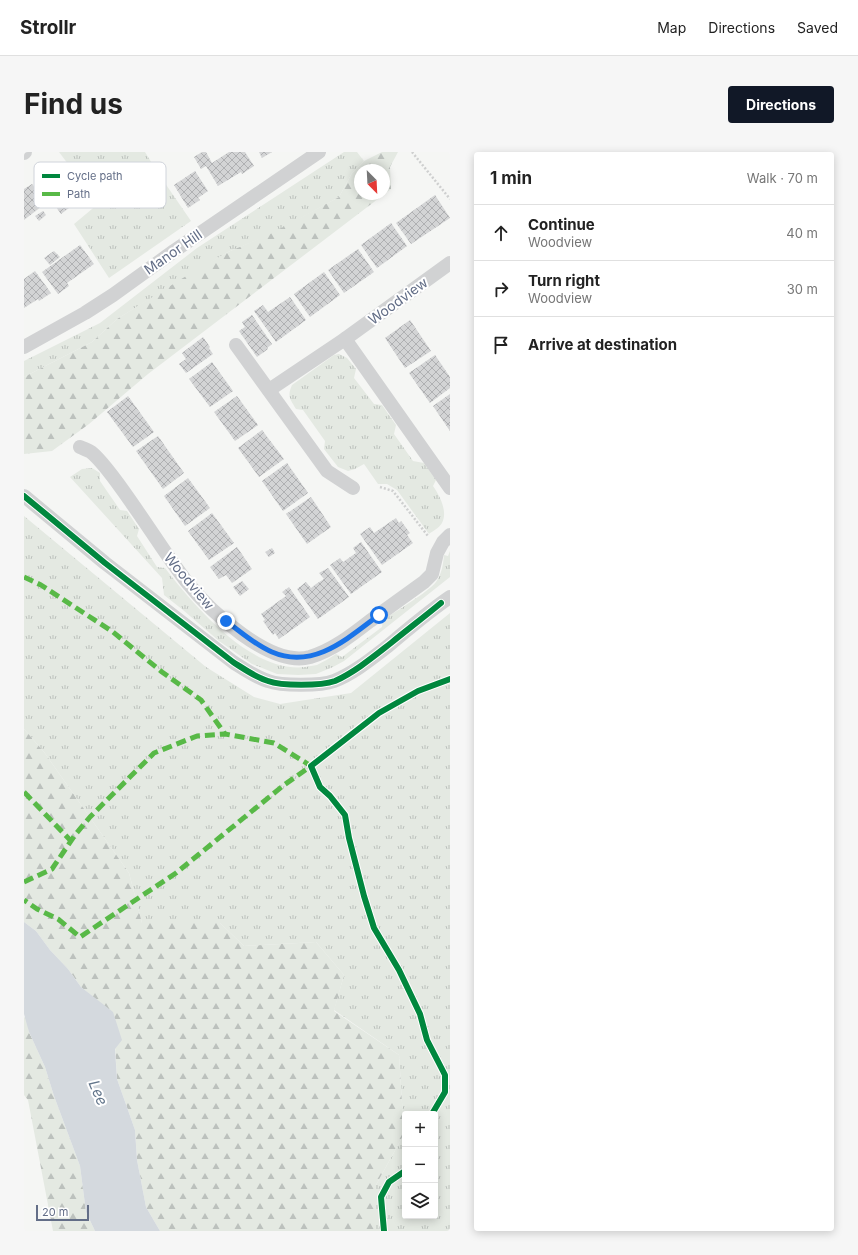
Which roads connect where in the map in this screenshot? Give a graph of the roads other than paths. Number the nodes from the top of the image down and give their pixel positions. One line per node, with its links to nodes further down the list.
1 (318, 152): 5 (street, Manor Hill)
2 (450, 263): 3 (street, Woodview)
3 (345, 339): 6 (street, Woodview); 9 (street)
4 (236, 345): 6 (street)
5 (24, 347)
6 (269, 390): 8 (street)
7 (80, 447): 11 (street, Woodview)
8 (353, 488)
9 (450, 488)
10 (24, 496): 12 (street)
11 (450, 535)
12 (450, 597)

